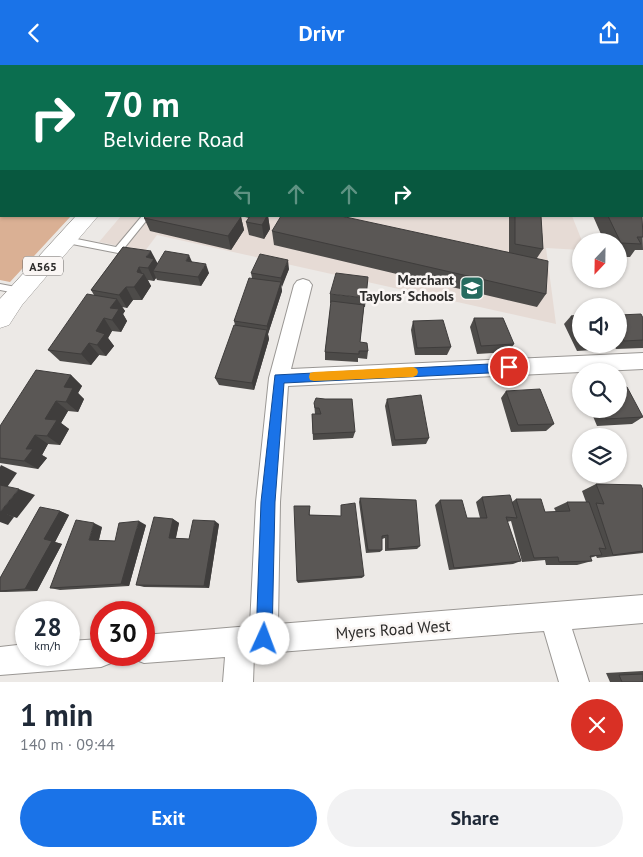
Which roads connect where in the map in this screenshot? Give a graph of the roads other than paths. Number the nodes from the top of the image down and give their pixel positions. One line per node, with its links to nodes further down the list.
1 (87, 217): 3 (highway, A565)
2 (145, 217): 3 (lane)
3 (67, 240): 5 (highway, A565)
4 (303, 285): 8 (street)
5 (10, 289): 6 (highway, A565)
6 (0, 318)
7 (643, 361): 8 (street)
8 (279, 378): 11 (street)
9 (643, 609): 10 (street, Myers Road West)
10 (554, 617): 11 (street, Myers Road West); 16 (street)
11 (252, 640): 12 (street, Myers Road West); 15 (street)
12 (155, 648)
13 (90, 654): 14 (street)
14 (0, 661)
15 (238, 682)
16 (574, 682)

